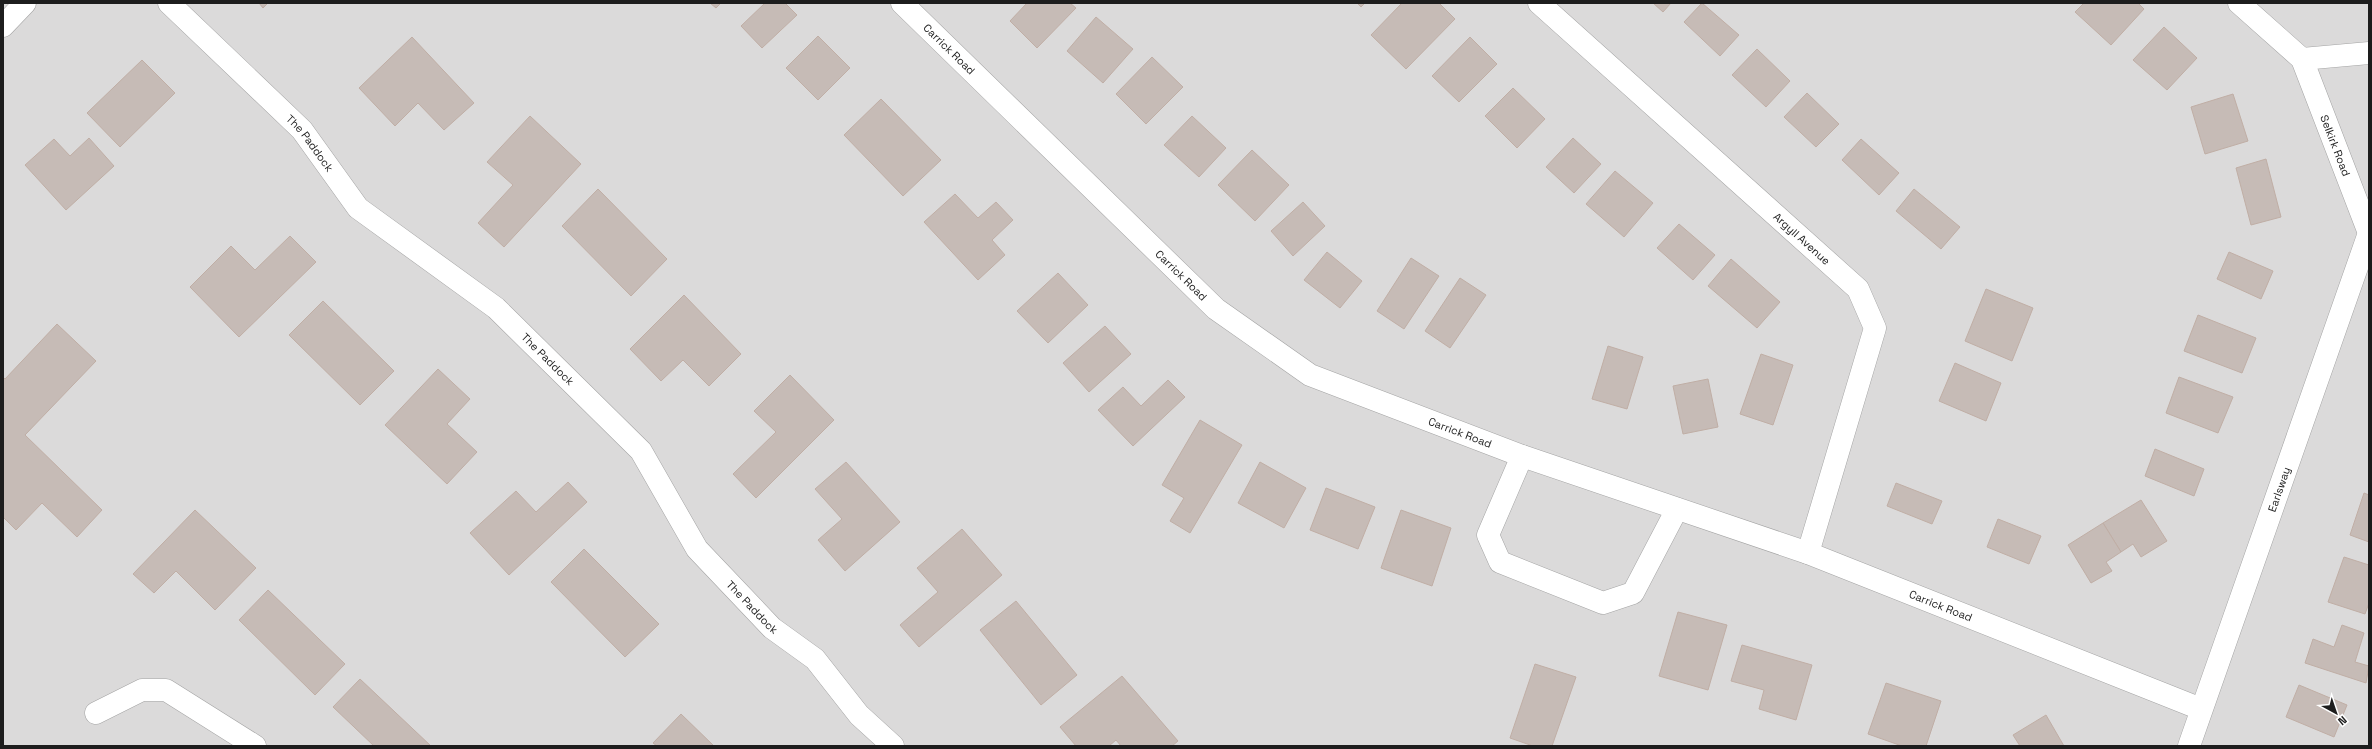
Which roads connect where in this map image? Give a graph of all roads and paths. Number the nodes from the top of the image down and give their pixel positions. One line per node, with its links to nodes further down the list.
1 (25, 3): 6 (street)
2 (169, 3): 16 (street, The Paddock)
3 (902, 3): 10 (street, Carrick Road)
4 (1539, 3): 12 (street, Argyll Avenue)
5 (2239, 3): 8 (street, Selkirk Road)
6 (3, 26)
7 (2369, 53): 8 (street)
8 (2302, 59): 9 (street, Selkirk Road)
9 (2369, 233): 13 (street, Earlsway)
10 (1522, 456): 11 (street, Carrick Road); 11 (street)
11 (1677, 509): 12 (street, Carrick Road)
12 (1808, 553): 13 (street, Carrick Road)
13 (2201, 709): 17 (street, Earlsway)
14 (96, 713): 15 (street)
15 (255, 746)
16 (893, 746)
17 (2189, 746)

